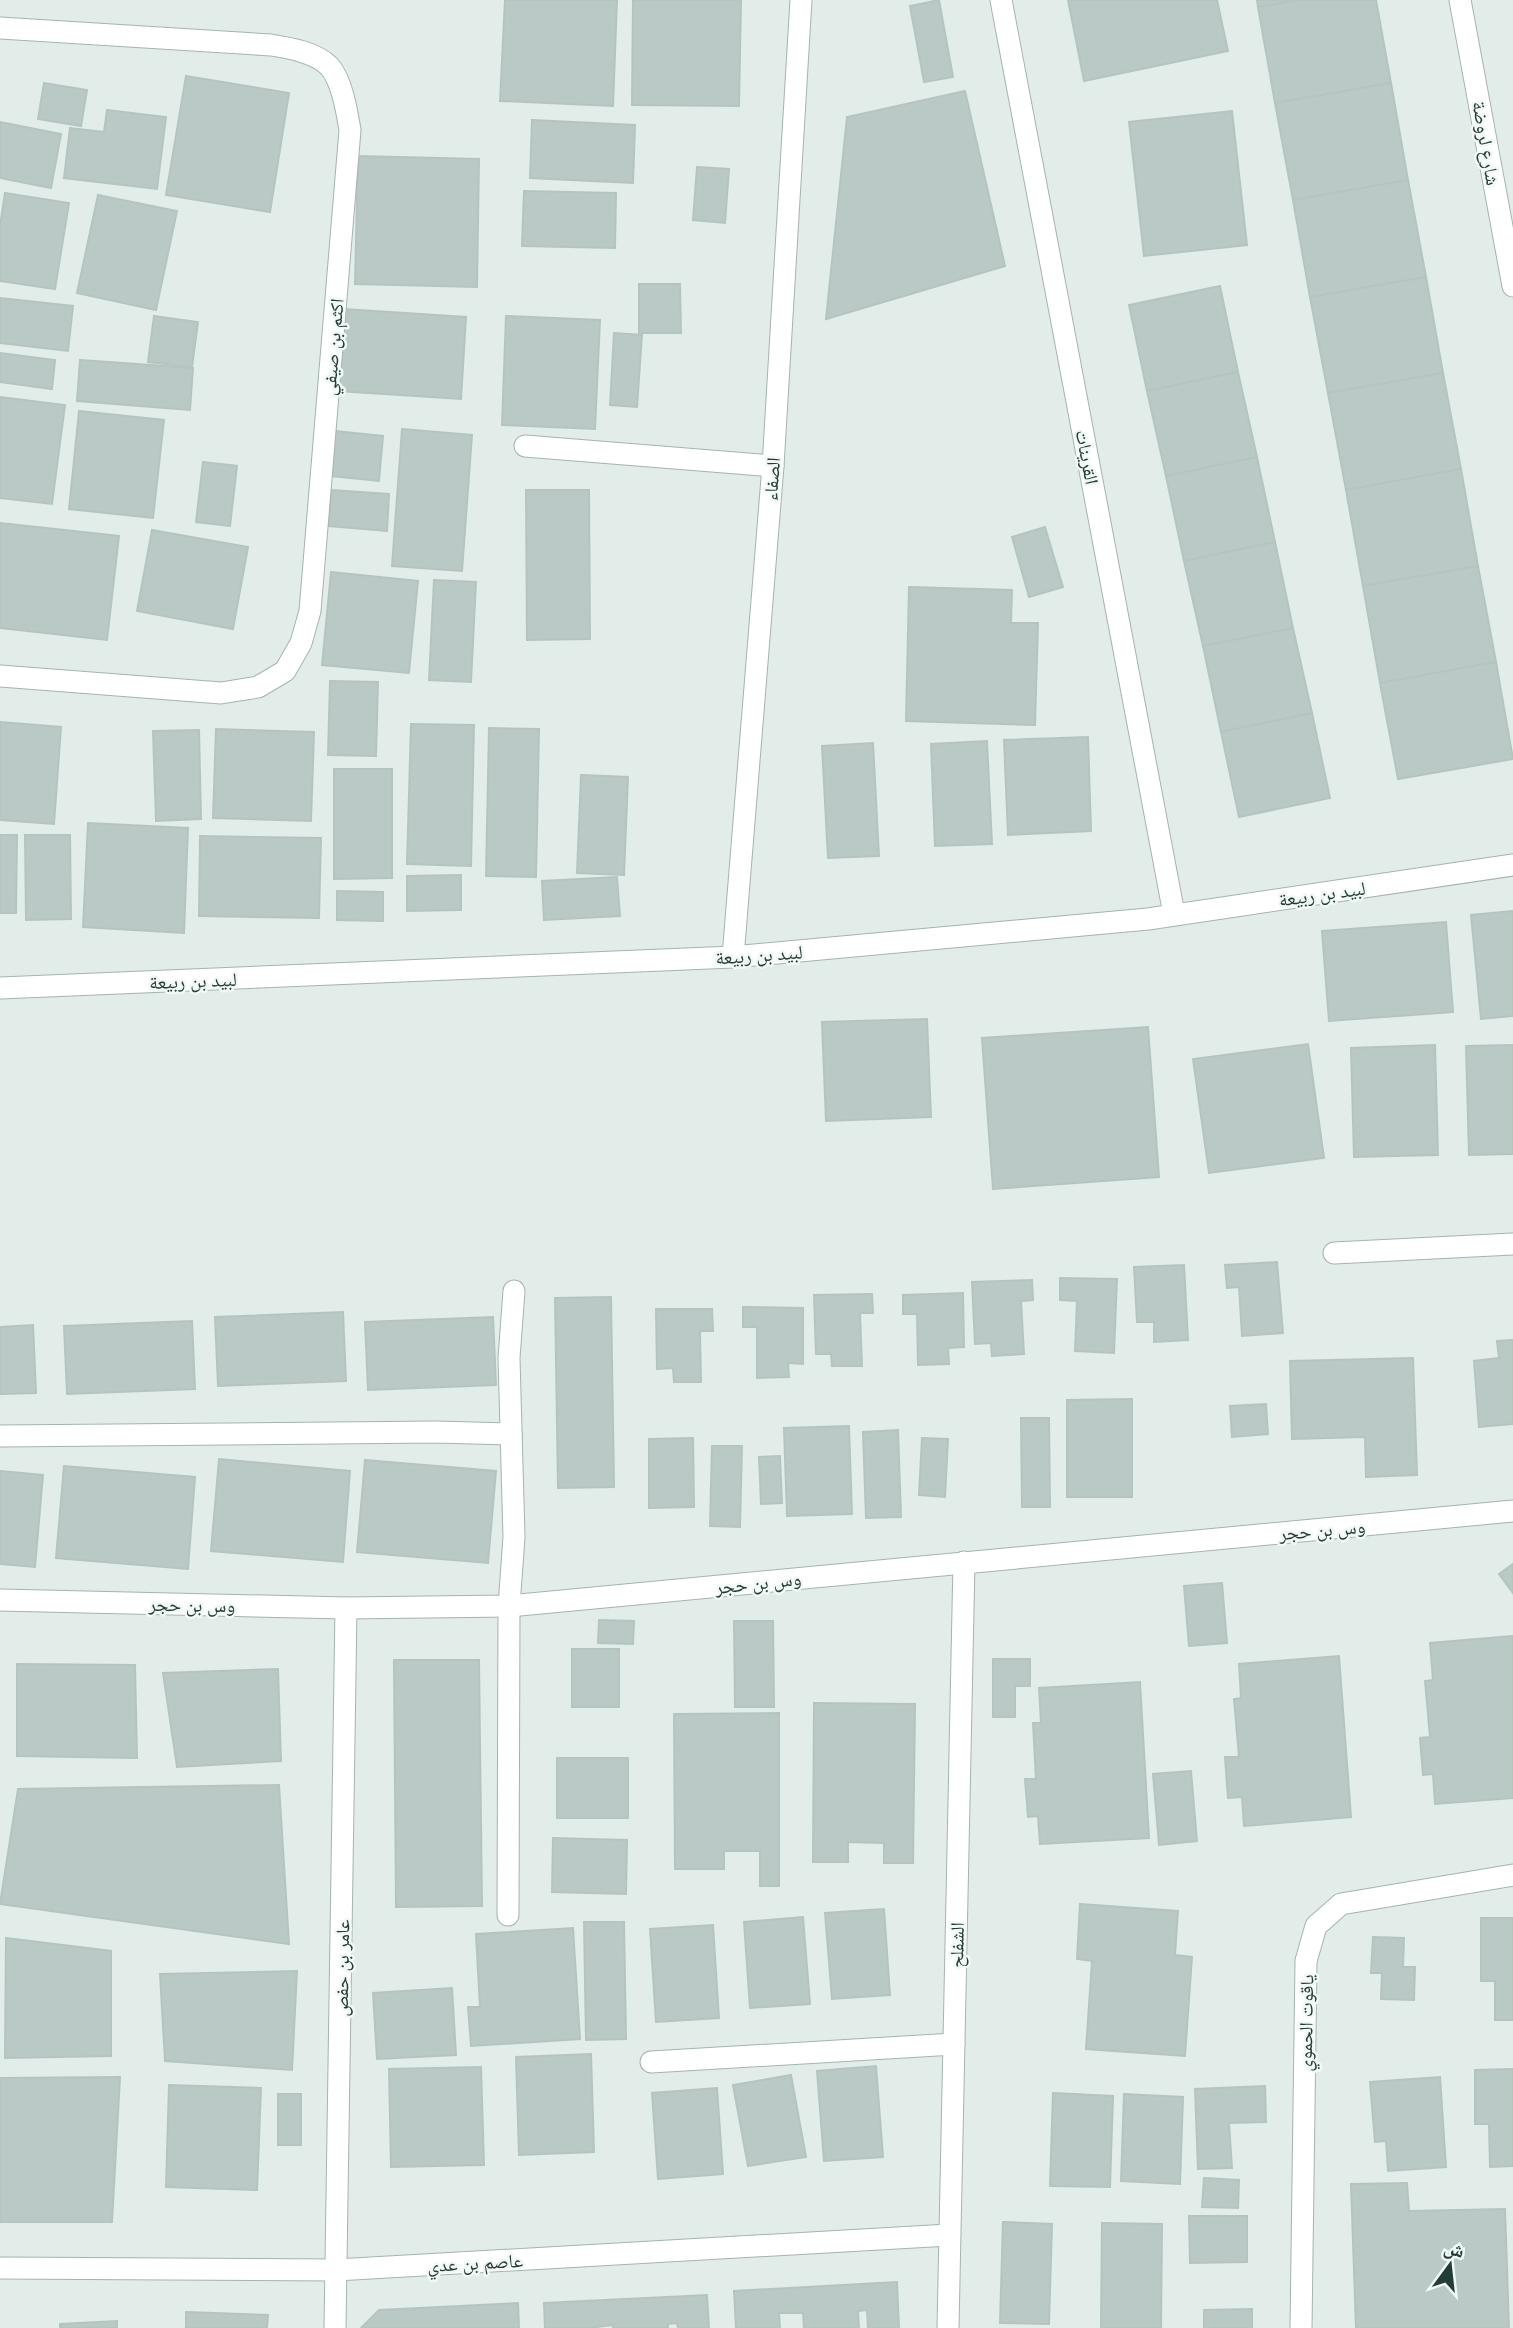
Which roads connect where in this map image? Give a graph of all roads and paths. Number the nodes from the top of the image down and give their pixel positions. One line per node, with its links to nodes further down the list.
1 (801, 0): 7 (street, الصفاء)
2 (1001, 0): 10 (street, القرينات)
3 (1460, 0): 5 (street, شارع لروضة)
4 (0, 28): 8 (street, اكثم بن صيفي)
5 (1513, 286)
6 (525, 446): 7 (street)
7 (772, 466): 11 (street, الصفاء)
8 (0, 676)
9 (1513, 865): 10 (street, لبيد بن ربيعة)
10 (1174, 914): 11 (street, لبيد بن ربيعة)
11 (733, 957): 12 (street, لبيد بن ربيعة)
12 (0, 988)
13 (1513, 1244): 14 (street)
14 (1334, 1252)
15 (514, 1292): 16 (street)
16 (511, 1434): 17 (street); 21 (street)
17 (0, 1436)
18 (1513, 1511): 19 (street, وس بن حجر)
19 (964, 1562): 21 (street, وس بن حجر); 25 (street, الشفلح)
20 (0, 1600): 22 (street, وس بن حجر)
21 (509, 1606): 22 (street, وس بن حجر); 24 (street)
22 (346, 1608): 29 (street, عامر بن حفص)
23 (1513, 1875): 32 (street, ياقوت الحموي)
24 (508, 1915)
25 (954, 2043): 26 (street); 27 (street, الشفلح)
26 (651, 2062)
27 (949, 2235): 29 (street, عاصم بن عدي); 31 (street, الشفلح)
28 (0, 2268): 29 (street, عاصم بن عدي)
29 (336, 2270): 30 (street, عامر بن حفص)
30 (335, 2328)
31 (948, 2328)
32 (1301, 2328)

